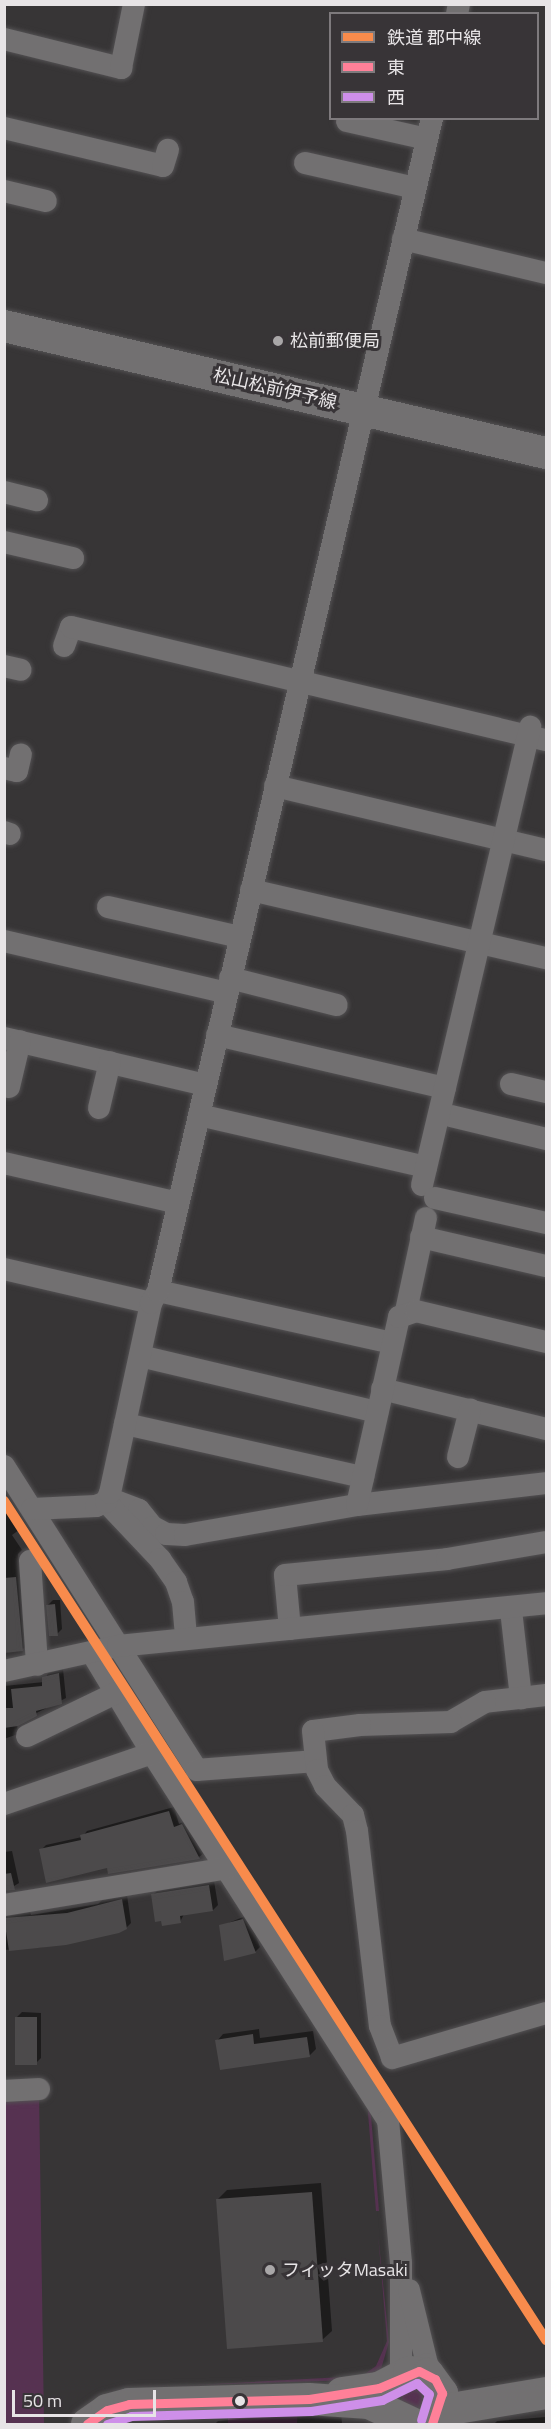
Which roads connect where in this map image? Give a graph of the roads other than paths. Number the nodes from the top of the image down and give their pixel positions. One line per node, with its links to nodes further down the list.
1 (134, 4): 2 (street)
2 (4, 39)
3 (347, 121): 5 (street)
4 (4, 128): 6 (street)
5 (429, 129): 8 (street)
6 (168, 150)
7 (305, 163): 8 (street)
8 (415, 188): 11 (street)
9 (4, 191): 10 (street)
10 (46, 201)
11 (403, 239): 12 (street); 14 (street)
12 (546, 273)
13 (4, 326): 14 (main road, 松山松前伊予線)
14 (362, 410): 15 (main road, 松山松前伊予線); 21 (street)
15 (546, 453)
16 (4, 492): 17 (street)
17 (37, 500)
18 (4, 542): 19 (street)
19 (73, 558)
20 (64, 646): 21 (street)
21 (299, 681): 22 (street); 23 (street)
22 (534, 734): 24 (street)
23 (275, 786): 24 (street); 26 (street)
24 (504, 840): 25 (street); 30 (street)
25 (546, 850)
26 (251, 890): 28 (street); 30 (street)
27 (108, 907): 28 (street)
28 (240, 937): 32 (street)
29 (4, 941): 32 (street)
30 (479, 943): 31 (street); 40 (street)
31 (546, 958)
32 (229, 985): 33 (street); 34 (street)
33 (337, 1005)
34 (217, 1035): 38 (street); 40 (street)
35 (12, 1039): 36 (street); 39 (street)
36 (110, 1062): 38 (street); 42 (street)
37 (511, 1084): 41 (street)
38 (206, 1085): 43 (street)
39 (9, 1087)
40 (445, 1088): 47 (street)
41 (546, 1092)
42 (99, 1108)
43 (199, 1114): 47 (street); 48 (street)
44 (452, 1116): 45 (street)
45 (546, 1139)
46 (4, 1163): 48 (street)
47 (426, 1201): 49 (street); 50 (street); 53 (street)
48 (178, 1203): 52 (street)
49 (546, 1223)
50 (546, 1266)
51 (4, 1269): 52 (street)
52 (155, 1297): 55 (street); 56 (street)
53 (406, 1311): 54 (street); 55 (street)
54 (546, 1342)
55 (392, 1343): 57 (street)
56 (140, 1356): 59 (street); 60 (street)
57 (382, 1389): 58 (street); 59 (street)
58 (470, 1410): 61 (street); 62 (street)
59 (377, 1412): 64 (street)
60 (125, 1424): 64 (street); 66 (street)
61 (546, 1429)
62 (458, 1457)
63 (4, 1466): 68 (street)
64 (363, 1477): 67 (street)
65 (546, 1484): 67 (street)
66 (107, 1500): 67 (street); 68 (street); 74 (street)
67 (357, 1505)
68 (32, 1509): 75 (street)
69 (546, 1542): 73 (street)
70 (30, 1561): 77 (street)
71 (546, 1604): 72 (street)
72 (511, 1610): 73 (street); 81 (street)
73 (290, 1629): 74 (street)
74 (186, 1638): 75 (street)
75 (118, 1646): 76 (street); 84 (street)
76 (93, 1653): 77 (street); 79 (street)
77 (37, 1665): 78 (street)
78 (4, 1671)
79 (116, 1692): 82 (street); 83 (street)
80 (546, 1695): 81 (street)
81 (521, 1698): 84 (street)
82 (27, 1736)
83 (152, 1753): 85 (street); 86 (street)
84 (316, 1761): 88 (street)
85 (4, 1804)
86 (227, 1868): 87 (street); 91 (street)
87 (4, 1905)
88 (546, 2013)
89 (39, 2089): 90 (street)
90 (4, 2091)
91 (401, 2263): 92 (street); 95 (street)
92 (398, 2378): 94 (main road); 95 (main road)
93 (539, 2393): 95 (main road)
94 (309, 2399): 95 (main road); 96 (main road)
95 (421, 2412)
96 (87, 2424)

